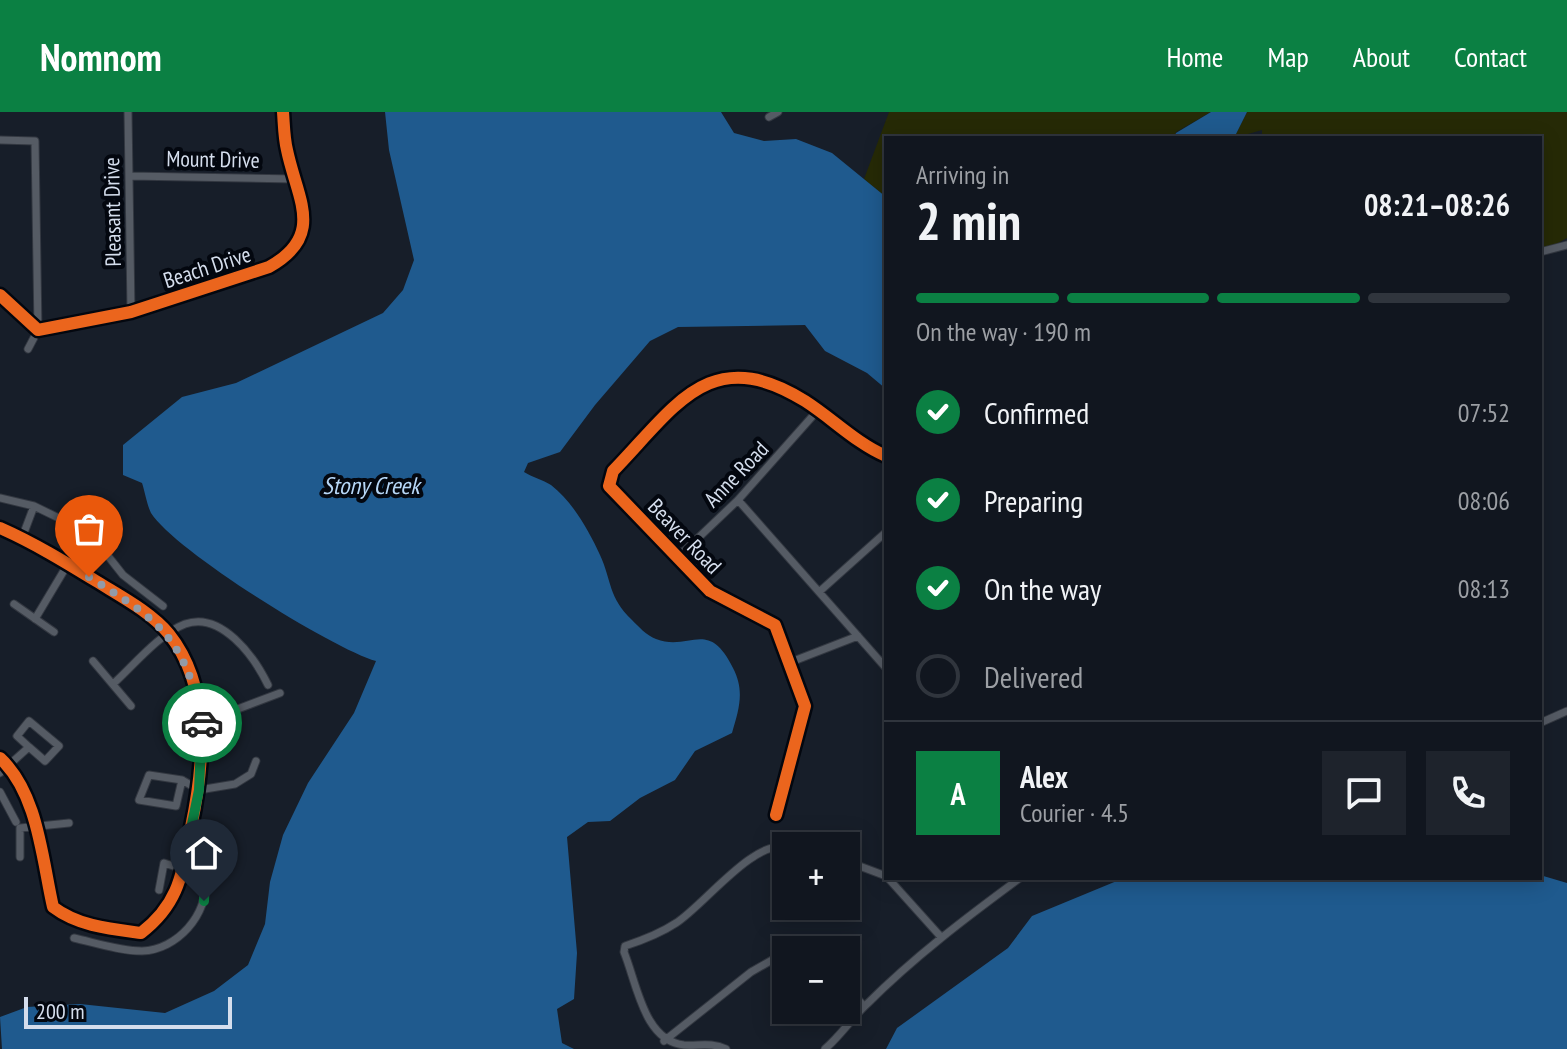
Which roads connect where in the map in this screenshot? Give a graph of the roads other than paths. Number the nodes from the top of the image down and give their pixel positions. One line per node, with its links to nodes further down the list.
1 (128, 112): 6 (street, Pleasant Drive)
2 (283, 112): 7 (street, Beach Drive)
3 (778, 112): 4 (street)
4 (769, 117)
5 (0, 140): 12 (street)
6 (130, 176): 7 (street, Mount Drive); 11 (street, Pleasant Drive)
7 (295, 179): 11 (street, Beach Drive)
8 (1567, 245): 9 (street)
9 (1542, 251)
10 (0, 295): 12 (street)
11 (131, 312): 12 (street, Beach Drive)
12 (38, 330): 13 (street)
13 (28, 349)
14 (818, 410): 15 (street); 17 (street, Anne Road); 23 (street, Beaver Road)
15 (884, 455)
16 (0, 498): 18 (street)
17 (738, 500): 23 (street, Anne Road); 25 (street)
18 (34, 506): 19 (street); 22 (street)
19 (67, 522)
20 (0, 528): 22 (street)
21 (884, 534): 25 (street)
22 (22, 538): 24 (street)
23 (676, 559): 33 (street, Beaver Road)
24 (68, 564): 27 (street); 28 (street); 30 (street)
25 (819, 592): 31 (street)
26 (14, 604): 28 (street)
27 (163, 606)
28 (35, 619): 29 (street)
29 (54, 632)
30 (169, 634): 35 (street); 36 (street); 40 (street)
31 (858, 636): 33 (street); 34 (street)
32 (93, 661): 35 (street)
33 (791, 662): 50 (street, Beaver Road)
34 (884, 666)
35 (113, 684): 38 (street)
36 (268, 685)
37 (280, 693): 40 (street)
38 (131, 706)
39 (1567, 711): 41 (street)
40 (202, 718): 48 (street)
41 (1542, 722)
42 (29, 747): 42 (street); 45 (street)
43 (0, 758): 45 (street)
44 (256, 761): 48 (street)
45 (8, 765): 46 (street); 53 (street)
46 (0, 773)
47 (182, 780): 47 (street); 48 (street)
48 (199, 790): 57 (street)
49 (0, 792): 51 (street)
50 (776, 815)
51 (16, 822)
52 (69, 823): 53 (street)
53 (34, 824): 55 (street); 62 (street)
54 (772, 848): 69 (street)
55 (20, 857)
56 (860, 866): 58 (street)
57 (183, 868): 61 (street); 62 (street); 65 (street)
58 (884, 876)
59 (890, 880): 63 (street)
60 (1017, 880): 63 (street)
61 (159, 890)
62 (141, 933): 65 (street)
63 (941, 937): 68 (street)
64 (74, 938): 65 (street)
65 (143, 951)
66 (772, 960): 69 (street)
67 (860, 1002): 68 (street)
68 (864, 1006): 71 (street)
69 (664, 1041): 70 (street)
70 (726, 1049)
71 (825, 1049)

